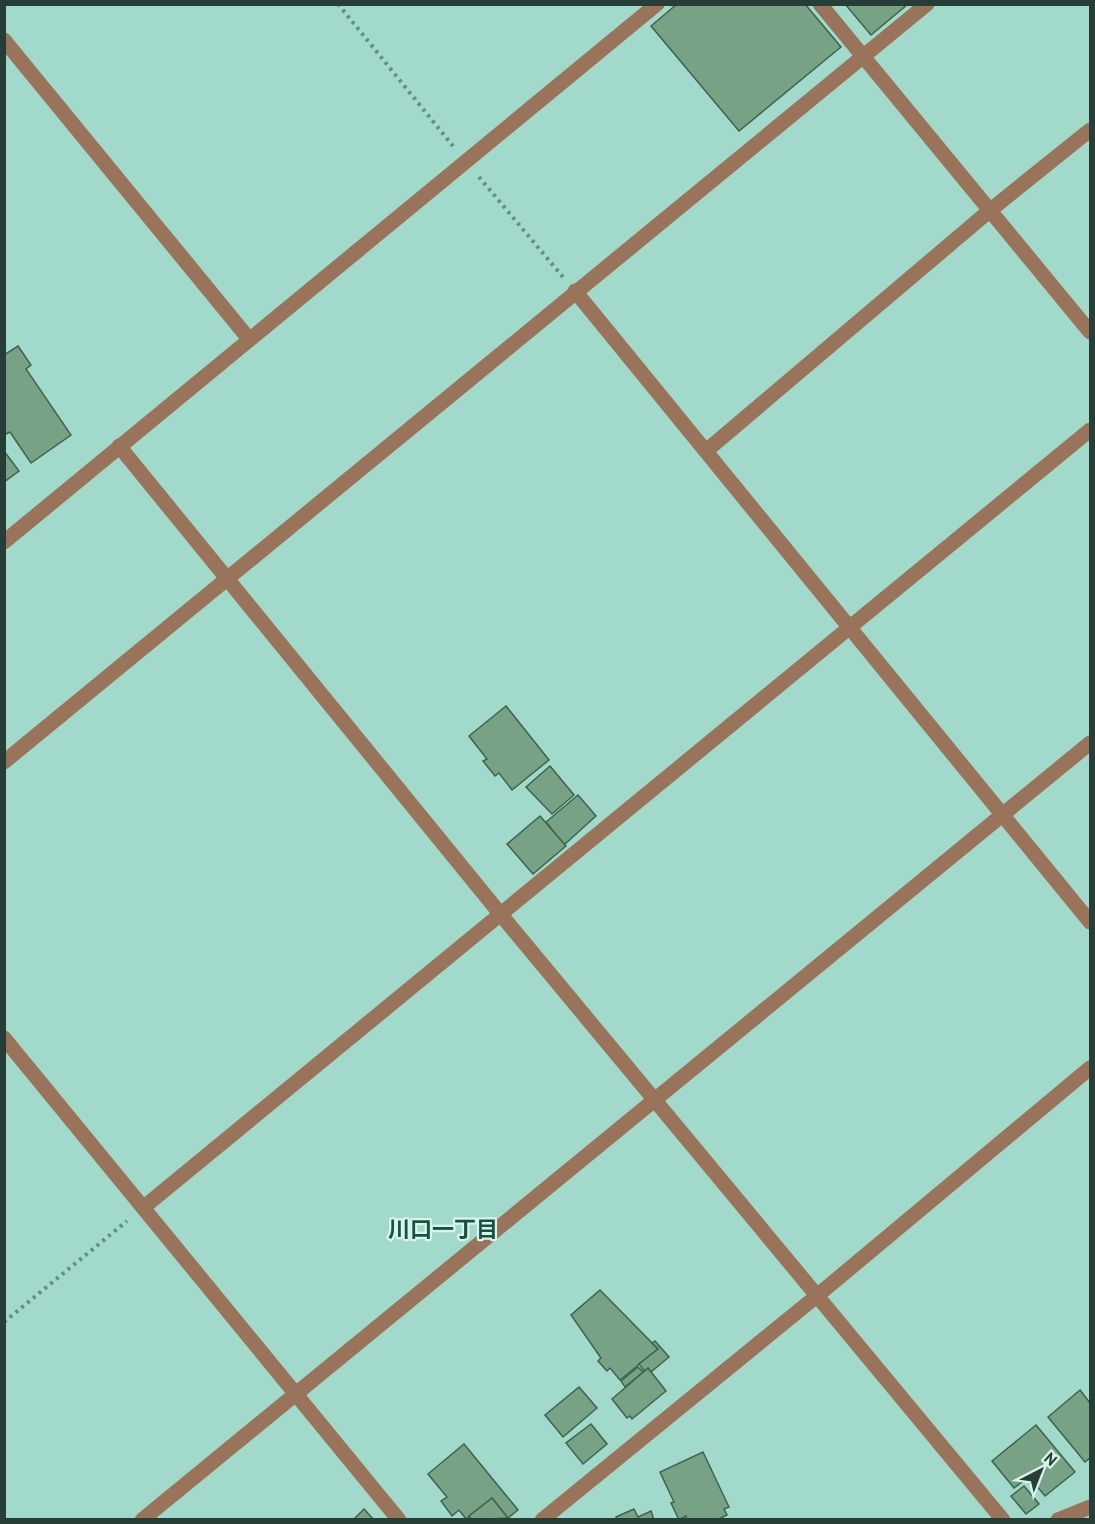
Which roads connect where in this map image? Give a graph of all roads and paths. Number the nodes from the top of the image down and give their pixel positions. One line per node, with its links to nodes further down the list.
1 (657, 4): 10 (street)
2 (820, 4): 5 (street)
3 (927, 4): 5 (street)
4 (4, 40): 10 (street)
5 (863, 58): 7 (street); 8 (street)
6 (1090, 130): 7 (street)
7 (988, 212): 9 (street); 13 (street)
8 (575, 291): 13 (street); 15 (street)
9 (1090, 332)
10 (249, 339): 12 (street)
11 (1090, 430): 16 (street)
12 (119, 446): 14 (street); 15 (street)
13 (706, 451): 16 (street)
14 (4, 542)
15 (226, 579): 18 (street); 20 (street)
16 (850, 630): 19 (street); 20 (street)
17 (1090, 743): 19 (street)
18 (4, 762)
19 (1003, 815): 21 (street); 24 (street)
20 (502, 916): 24 (street); 25 (street)
21 (1090, 922)
22 (4, 1038): 25 (street)
23 (1090, 1068): 26 (street)
24 (654, 1098): 26 (street); 28 (street)
25 (144, 1207): 27 (path); 28 (street)
26 (818, 1295): 32 (street); 33 (street)
27 (4, 1322)
28 (296, 1391): 30 (street); 31 (street)
29 (1090, 1507): 34 (street)
30 (142, 1520)
31 (399, 1520)
32 (542, 1520)
33 (1003, 1520)
34 (1058, 1520)

